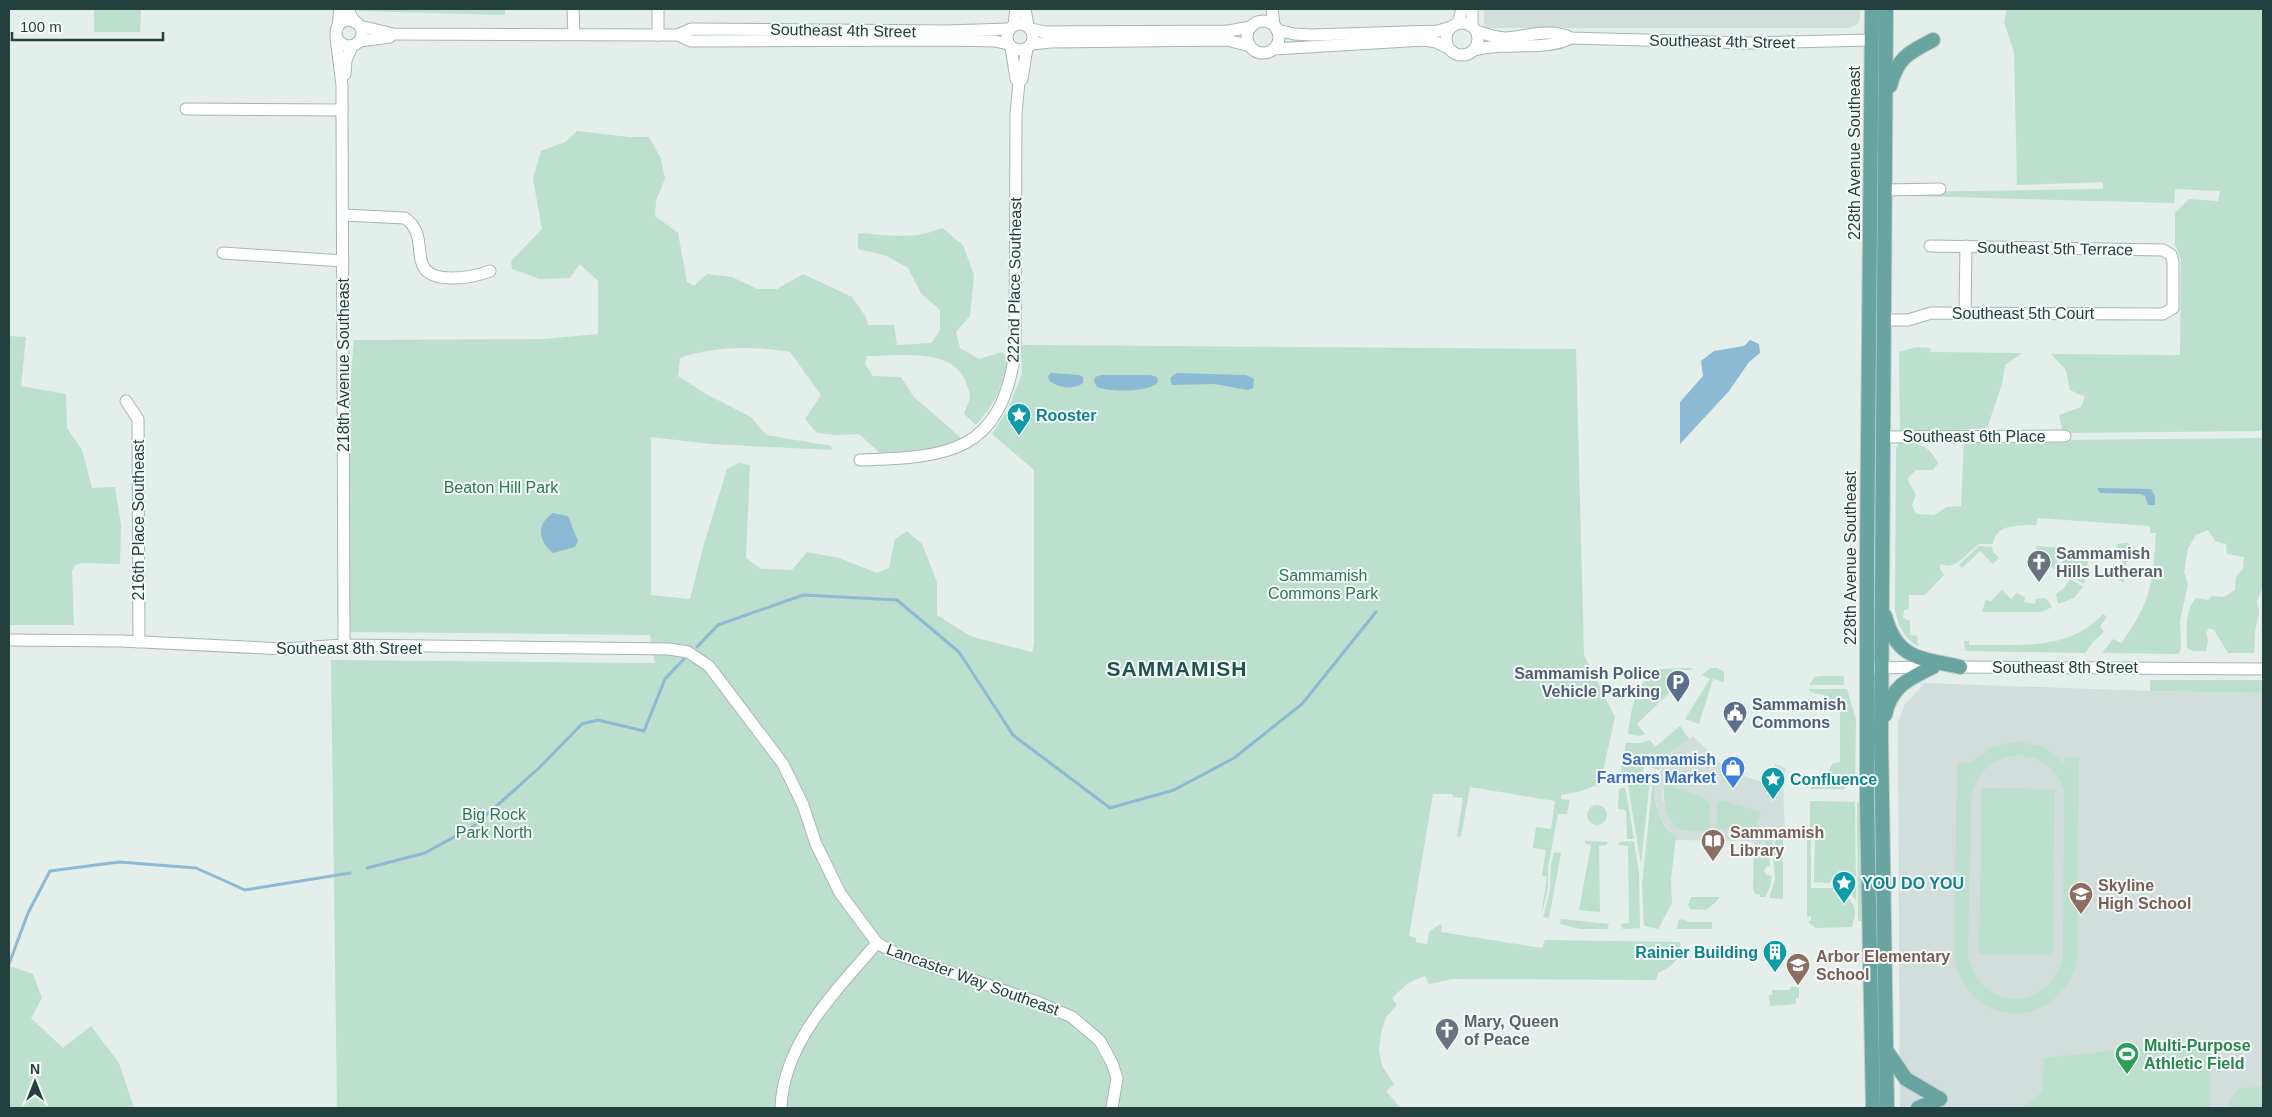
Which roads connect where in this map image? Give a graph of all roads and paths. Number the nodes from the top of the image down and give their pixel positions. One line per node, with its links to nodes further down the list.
1 (340, 9): 16 (street)
2 (348, 9): 13 (street)
3 (574, 9): 22 (street)
4 (658, 9): 23 (street)
5 (1016, 9): 17 (street)
6 (1025, 9): 19 (street)
7 (1261, 9): 14 (street)
8 (1272, 9): 18 (street)
9 (1462, 9): 15 (street)
10 (1472, 9): 20 (street)
11 (1872, 9): 27 (main road, 228th Avenue Southeast)
12 (1886, 9): 40 (main road, 228th Avenue Southeast)
13 (357, 24): 16 (street); 21 (street, Southeast 4th Street); 29 (street)
14 (1254, 25): 18 (street); 19 (street); 32 (street)
15 (1454, 25): 18 (street); 20 (street); 34 (street)
16 (338, 26): 25 (street)
17 (1012, 27): 19 (street); 24 (street, Southeast 4th Street); 30 (street)
18 (1275, 27): 33 (street)
19 (1030, 28): 31 (street)
20 (1474, 28): 26 (street, Southeast 4th Street); 35 (street)
21 (393, 34): 22 (street, Southeast 4th Street); 29 (street, Southeast 4th Street)
22 (574, 34): 23 (street, Southeast 4th Street)
23 (658, 35): 24 (street, Southeast 4th Street)
24 (678, 35): 30 (street, Southeast 4th Street)
25 (336, 38): 29 (street); 37 (street, 218th Avenue Southeast)
26 (1571, 38): 27 (street, Southeast 4th Street); 35 (street, Southeast 4th Street)
27 (1872, 40): 63 (main road, 228th Avenue Southeast)
28 (1933, 40): 40 (main road)
29 (356, 43): 37 (street, 218th Avenue Southeast)
30 (1010, 45): 31 (street); 36 (street, 222nd Place Southeast)
31 (1029, 46): 32 (street); 36 (street, 222nd Place Southeast)
32 (1250, 46): 33 (street)
33 (1274, 48): 34 (street)
34 (1448, 48): 35 (street)
35 (1474, 50)
36 (1019, 82): 55 (street, 222nd Place Southeast)
37 (342, 85): 39 (street, 218th Avenue Southeast)
38 (186, 109): 39 (street)
39 (342, 110): 43 (street, 218th Avenue Southeast)
40 (1885, 124): 42 (main road, 228th Avenue Southeast)
41 (1940, 189): 42 (street)
42 (1885, 190): 51 (main road, 228th Avenue Southeast)
43 (343, 214): 47 (street, 218th Avenue Southeast); 48 (street)
44 (1930, 246): 45 (street, Southeast 5th Terrace)
45 (1966, 246): 49 (street); 50 (street, Southeast 5th Terrace)
46 (223, 253): 47 (street)
47 (343, 261): 59 (street, 218th Avenue Southeast)
48 (490, 271)
49 (1965, 313): 50 (street, Southeast 5th Court); 51 (street, Southeast 5th Court)
50 (2163, 314)
51 (1884, 320): 54 (main road, 228th Avenue Southeast)
52 (126, 401): 58 (street, 216th Place Southeast)
53 (2065, 436): 54 (street, Southeast 6th Place)
54 (1884, 437): 56 (main road, 228th Avenue Southeast)
55 (860, 460)
56 (1881, 603): 62 (main road); 64 (main road, 228th Avenue Southeast)
57 (9, 640): 58 (street, Southeast 8th Street)
58 (139, 642): 59 (street, Southeast 8th Street)
59 (344, 645): 60 (street, Southeast 8th Street)
60 (688, 652): 67 (street, Lancaster Way Southeast)
61 (1934, 667): 62 (street, Southeast 8th Street); 64 (street, Southeast 8th Street); 66 (main road)
62 (1960, 667): 65 (street, Southeast 8th Street)
63 (1867, 668): 64 (street, Southeast 8th Street); 71 (main road, 228th Avenue Southeast)
64 (1881, 668): 66 (main road, 228th Avenue Southeast)
65 (2263, 669)
66 (1880, 737): 68 (main road, 228th Avenue Southeast)
67 (877, 943): 69 (street); 70 (street, Lancaster Way Southeast)
68 (1886, 1050): 72 (main road, 228th Avenue Southeast); 73 (main road)
69 (782, 1108)
70 (1112, 1108)
71 (1873, 1108)
72 (1887, 1108)
73 (1918, 1108)

